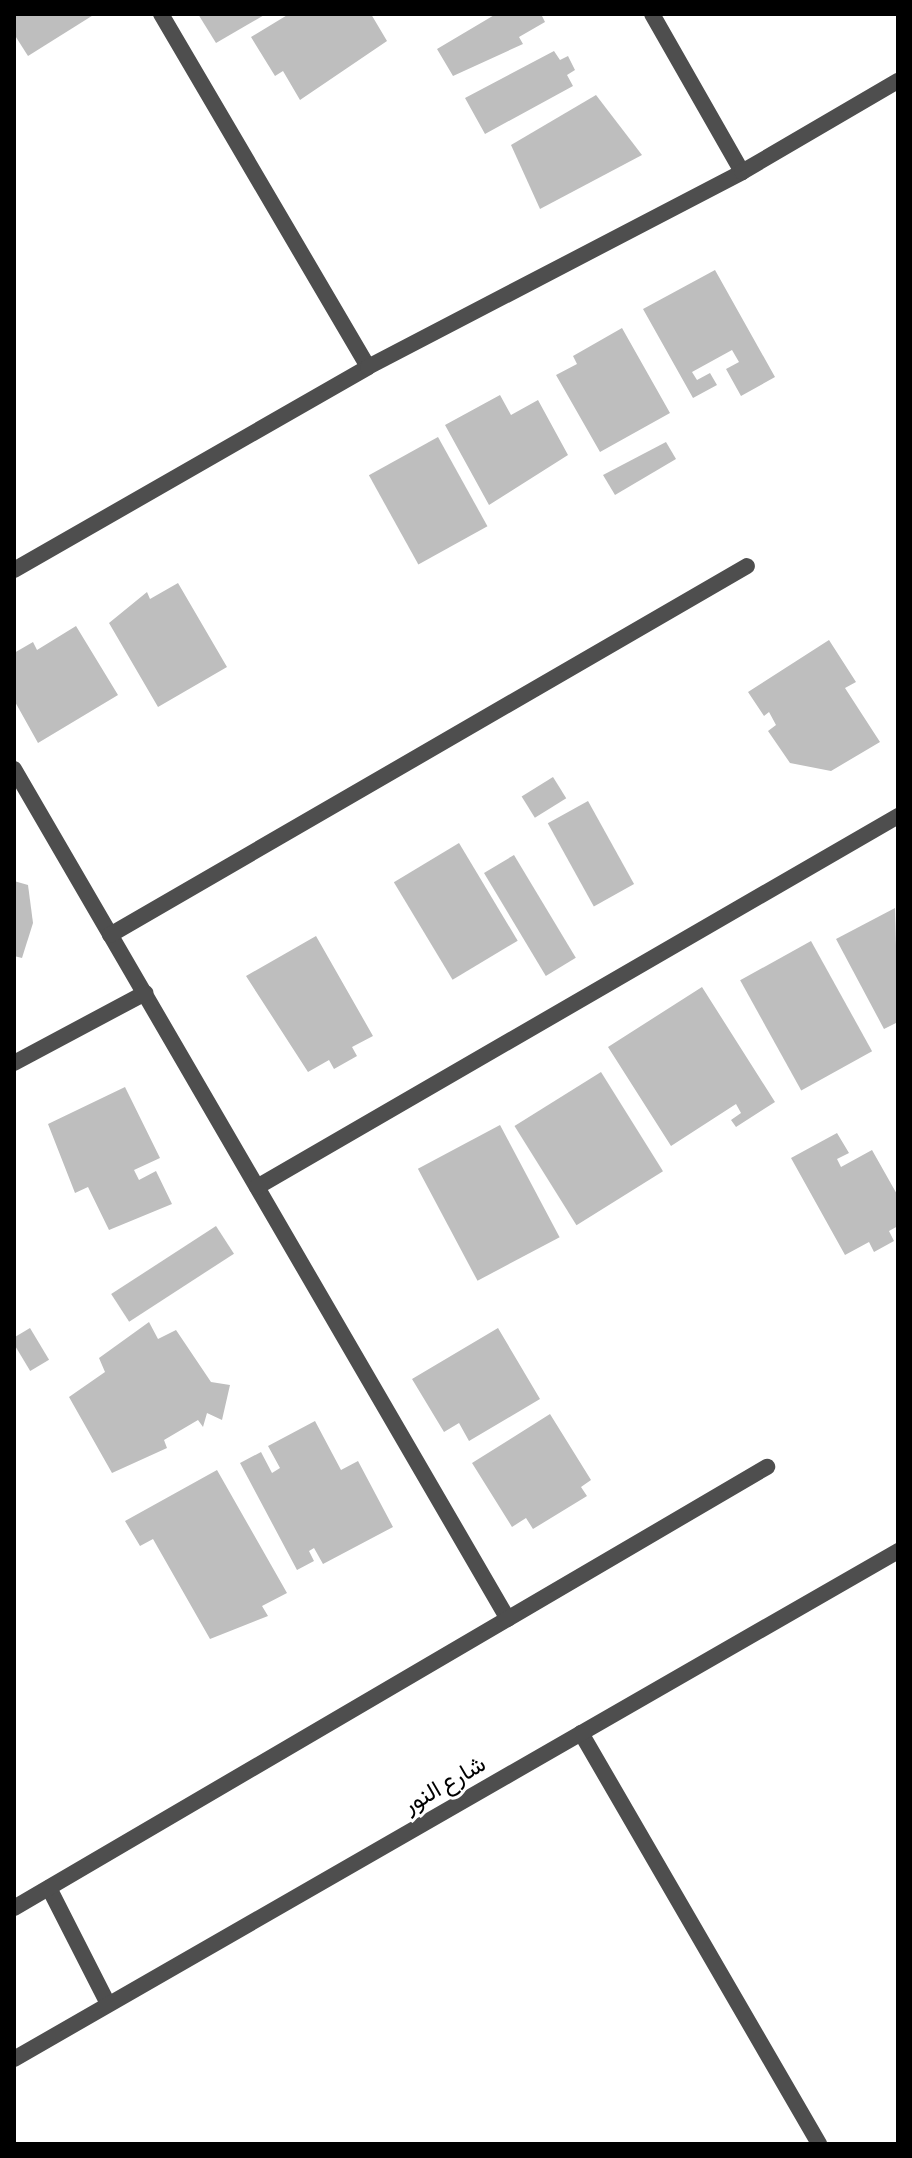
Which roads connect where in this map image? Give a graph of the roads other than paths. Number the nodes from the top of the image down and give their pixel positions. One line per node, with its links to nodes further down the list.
1 (161, 14): 5 (street)
2 (652, 14): 4 (street)
3 (898, 81): 4 (street)
4 (742, 172): 5 (street)
5 (368, 367): 7 (street)
6 (747, 566): 10 (street)
7 (14, 570)
8 (14, 769): 10 (street)
9 (898, 816): 13 (street)
10 (110, 935): 11 (street)
11 (145, 993): 12 (street); 13 (street)
12 (14, 1063)
13 (257, 1187): 16 (street)
14 (767, 1467): 16 (street)
15 (898, 1551): 17 (street, شارع النور)
16 (508, 1619): 18 (street)
17 (581, 1733): 20 (street, شارع النور); 22 (street)
18 (49, 1888): 19 (street); 20 (street)
19 (14, 1908)
20 (108, 2004): 21 (street, شارع النور)
21 (14, 2059)
22 (819, 2144)

